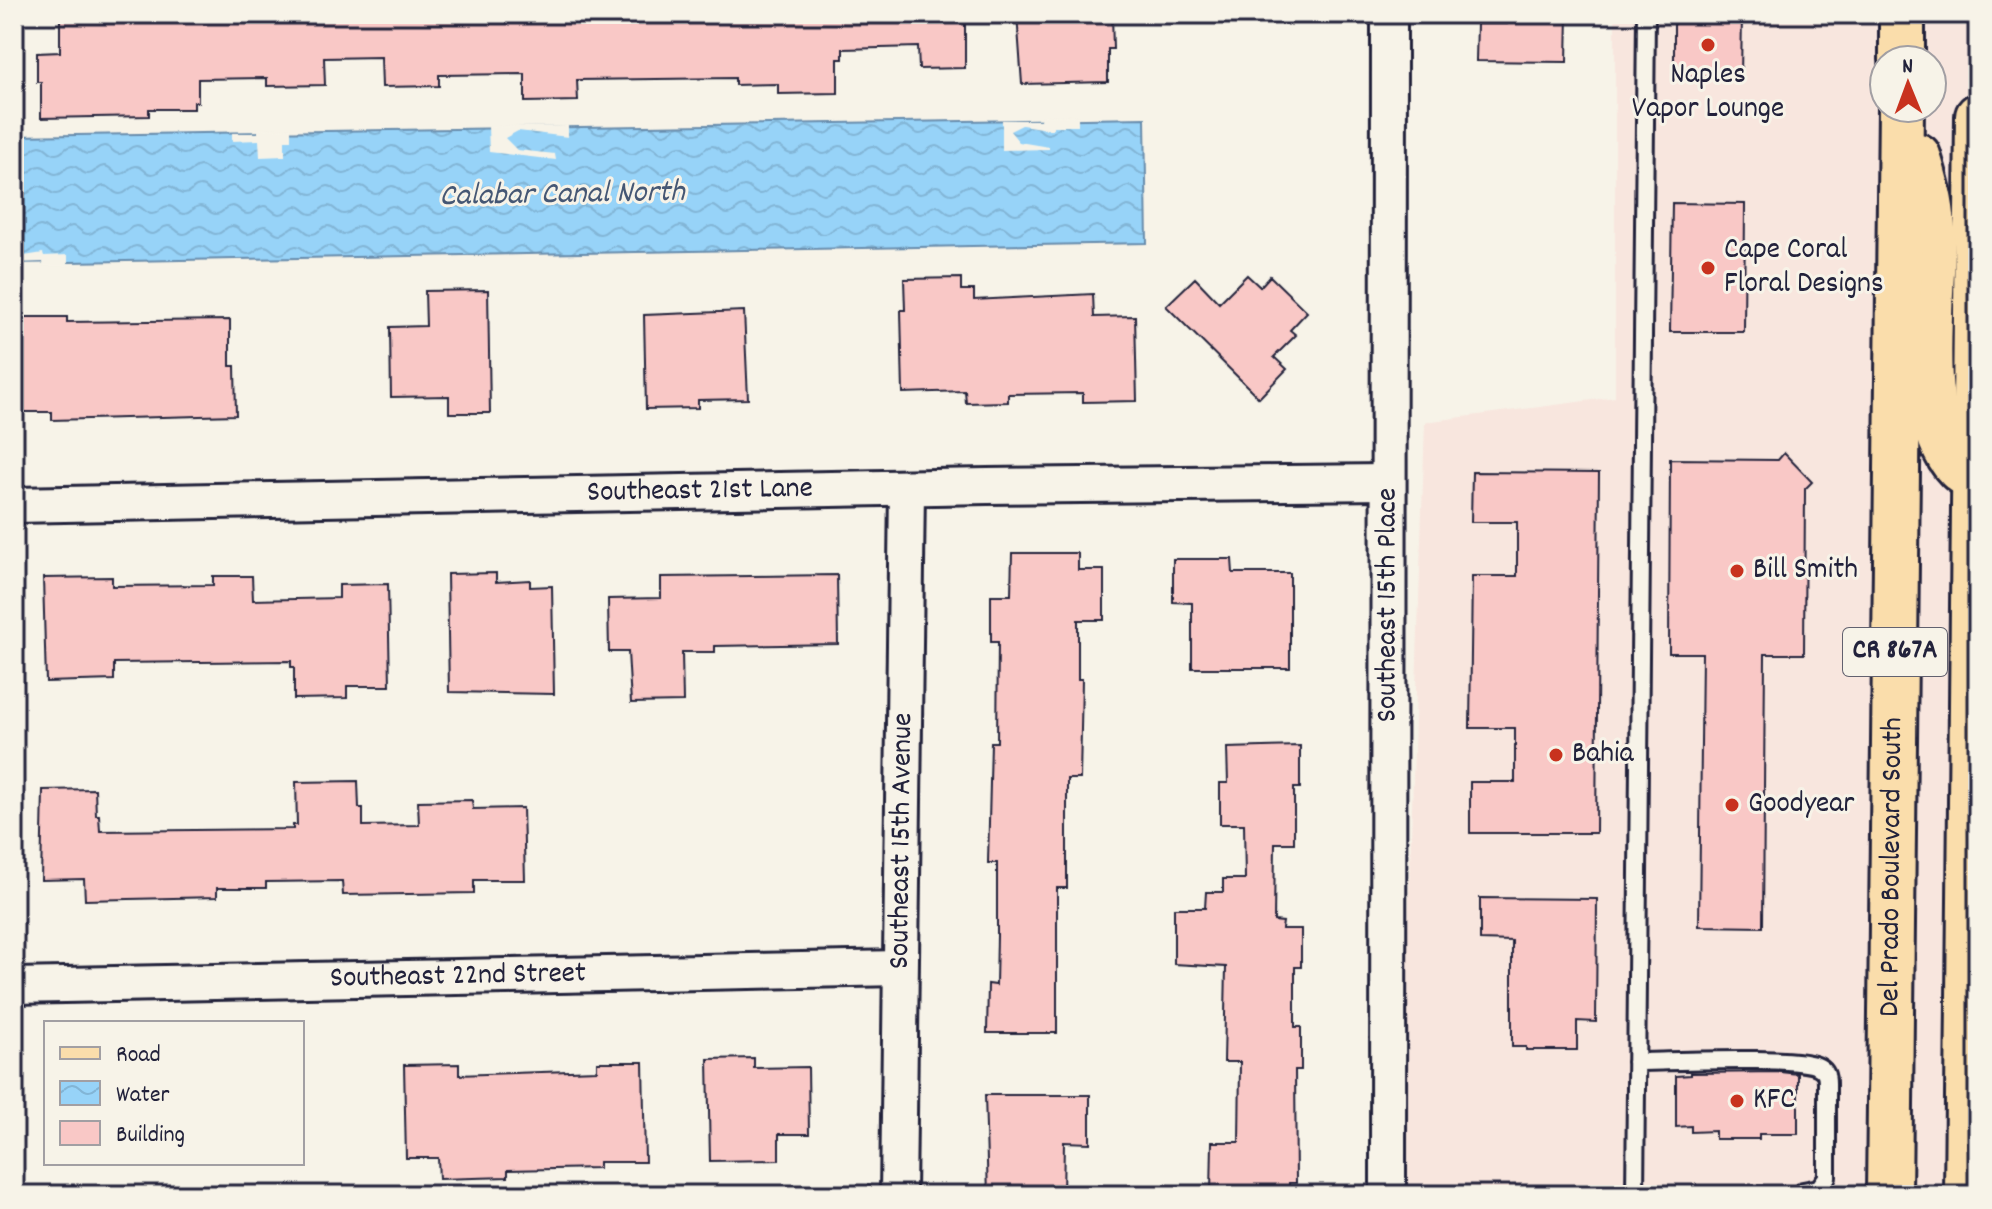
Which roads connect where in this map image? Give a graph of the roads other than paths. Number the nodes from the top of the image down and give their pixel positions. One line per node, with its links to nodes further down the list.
1 (1389, 14): 9 (street, Southeast 15th Place)
2 (1646, 14): 14 (lane)
3 (1902, 14): 4 (main road)
4 (1902, 44)
5 (1978, 116): 8 (main road, CR 867A)
6 (1902, 124): 19 (main road, Del Prado Boulevard South / CR 867A)
7 (1907, 124): 8 (main road)
8 (1974, 479): 20 (main road, CR 867A)
9 (1387, 482): 10 (street, Southeast 21st Lane); 17 (street, Southeast 15th Place)
10 (907, 488): 11 (street, Southeast 21st Lane); 12 (street, Southeast 15th Avenue)
11 (14, 505)
12 (900, 968): 13 (street, Southeast 22nd Street); 16 (street, Southeast 15th Avenue)
13 (14, 986)
14 (1636, 1062): 15 (lane); 18 (lane)
15 (1803, 1191)
16 (898, 1195)
17 (1388, 1195)
18 (1635, 1195)
19 (1889, 1195)
20 (1967, 1195)

